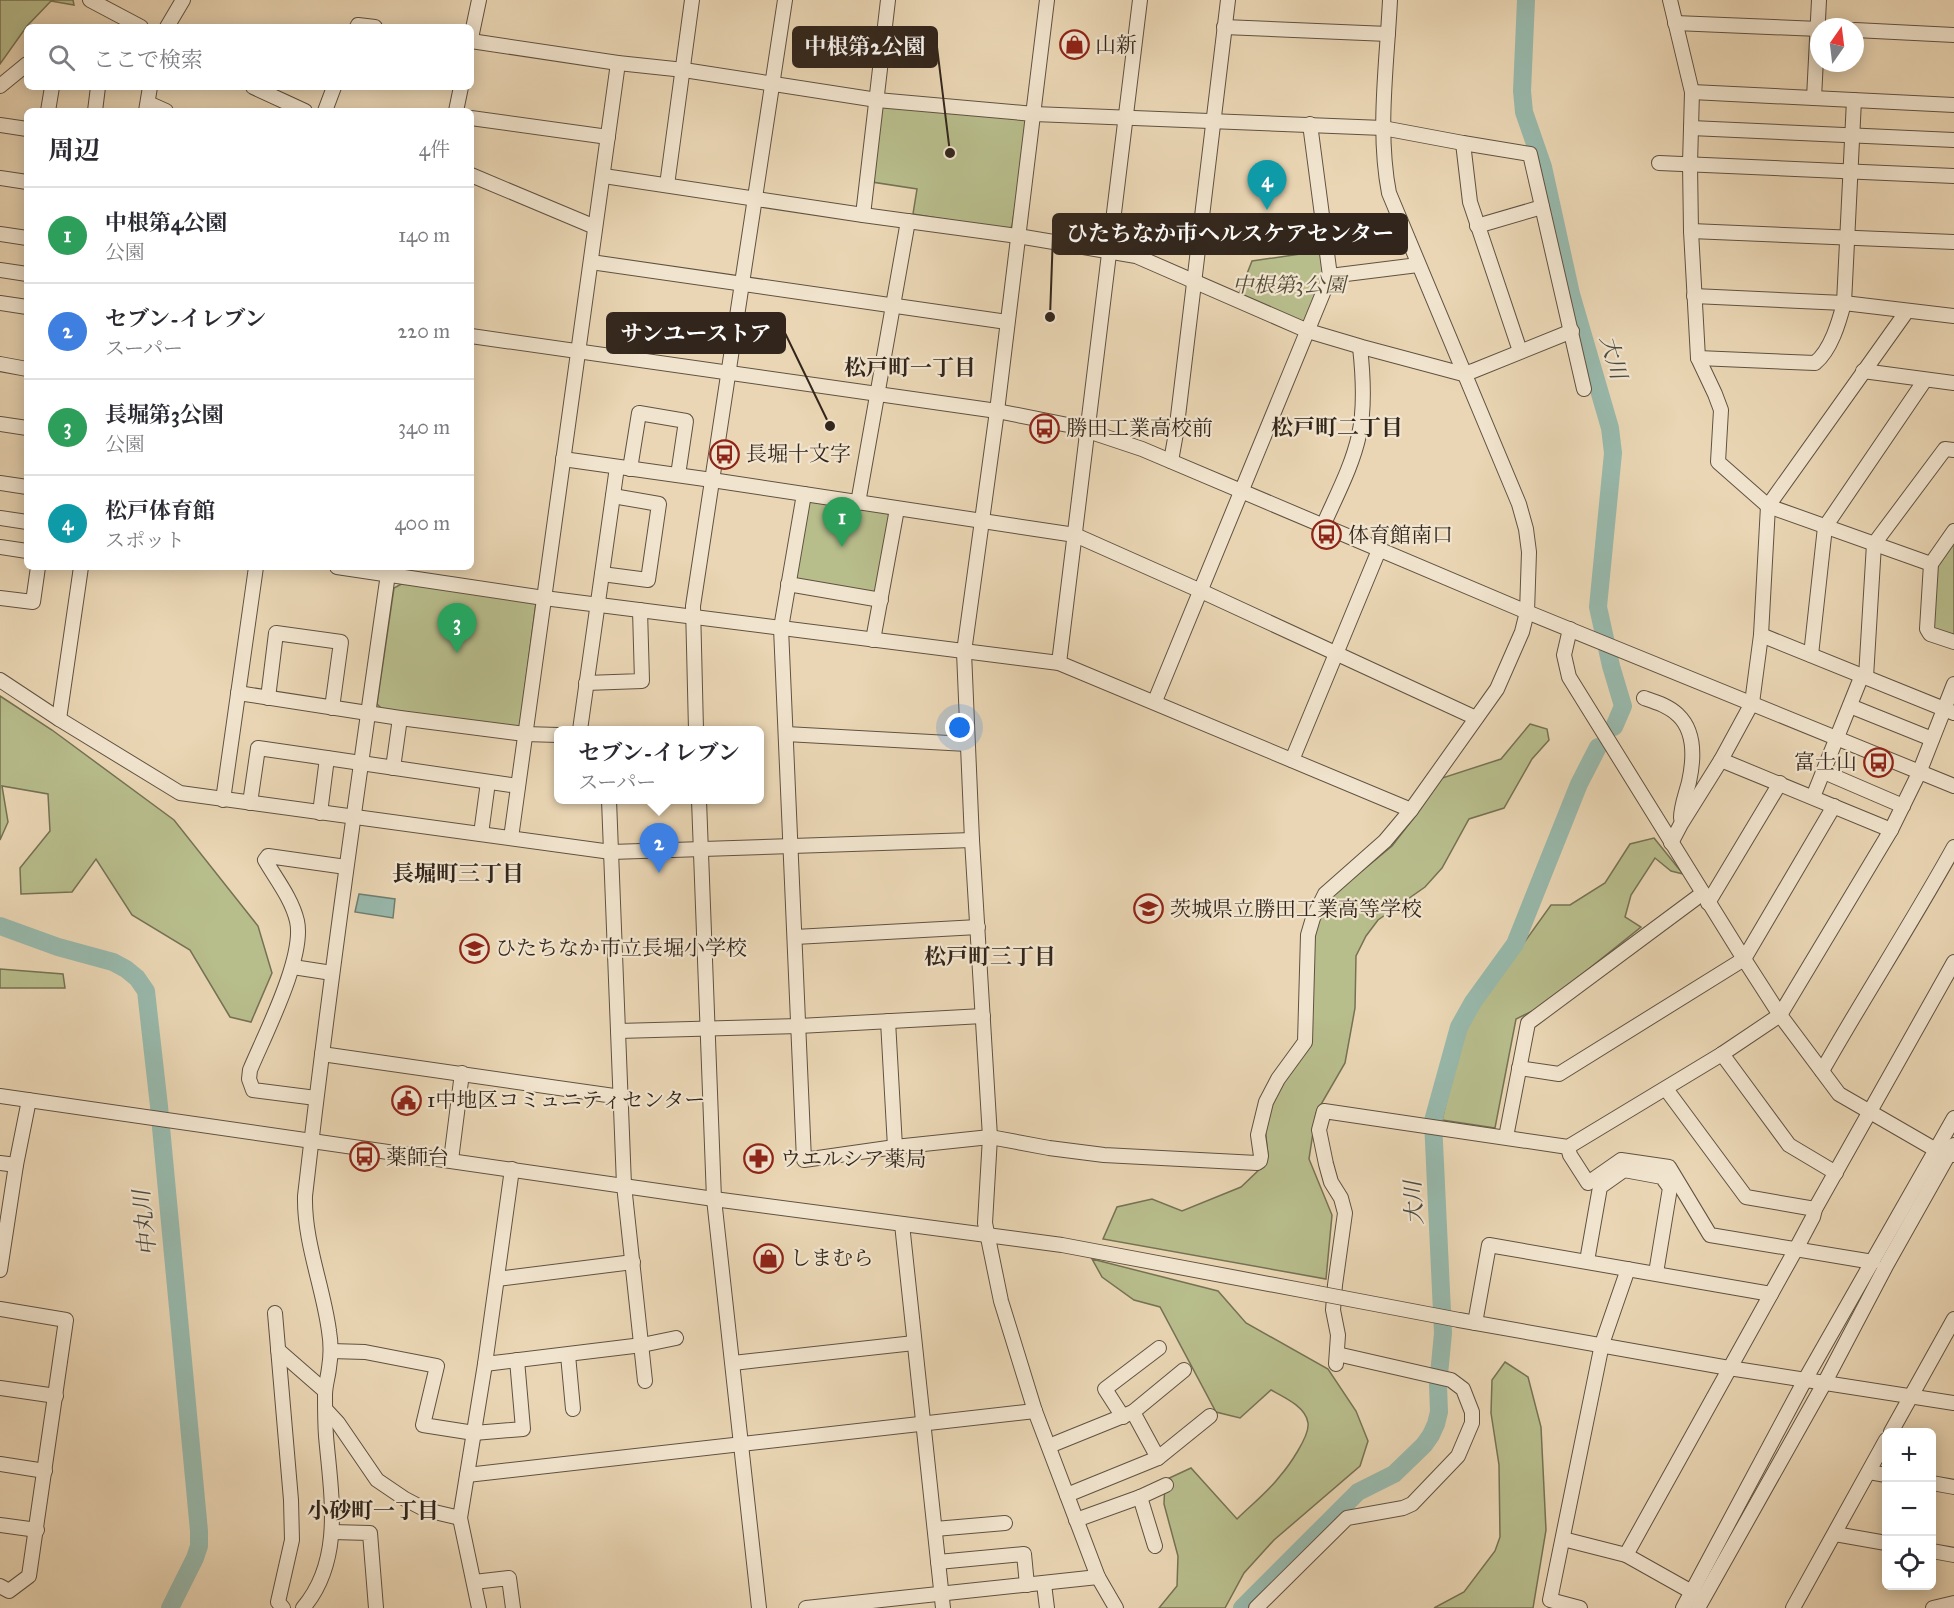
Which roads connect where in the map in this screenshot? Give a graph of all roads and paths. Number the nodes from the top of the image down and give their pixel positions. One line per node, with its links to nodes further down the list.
1 (90, 0): 15 (street)
2 (183, 0): 16 (street)
3 (479, 0): 17 (street)
4 (692, 0): 26 (street)
5 (785, 0): 28 (street)
6 (888, 0): 38 (street)
7 (1047, 0): 47 (street)
8 (1140, 0): 49 (street)
9 (1228, 0): 18 (street)
10 (1390, 0): 21 (street)
11 (1670, 0): 14 (street)
12 (1819, 0): 13 (street)
13 (1819, 18)
14 (1675, 22): 19 (street); 36 (street)
15 (135, 24)
16 (169, 24)
17 (474, 24)
18 (1224, 27): 21 (street); 50 (street)
19 (1810, 29)
20 (1864, 30): 22 (street)
21 (1388, 34): 53 (street)
22 (1954, 35)
23 (474, 39): 24 (street)
24 (618, 63): 26 (street); 57 (street)
25 (24, 66): 29 (street)
26 (684, 70): 28 (street); 68 (street)
27 (1816, 72): 37 (street)
28 (771, 84): 38 (street); 69 (street)
29 (0, 86)
30 (52, 90): 42 (street)
31 (98, 90): 43 (street)
32 (150, 90): 41 (street)
33 (260, 90): 44 (street)
34 (333, 90): 45 (street)
35 (460, 90): 46 (street)
36 (1692, 92): 37 (street); 54 (street)
37 (1814, 98): 39 (street)
38 (877, 99): 47 (street); 71 (street)
39 (1854, 100): 40 (street); 56 (street)
40 (1954, 105)
41 (147, 107)
42 (48, 108)
43 (95, 108)
44 (298, 108)
45 (327, 108)
46 (457, 108)
47 (1034, 114): 49 (street); 77 (street)
48 (474, 118): 57 (street)
49 (1126, 118): 50 (street); 81 (street)
50 (1213, 121): 51 (street); 87 (street)
51 (1310, 124): 53 (street); 86 (street)
52 (0, 125): 55 (street)
53 (1383, 128): 59 (street); 83 (street)
54 (1691, 128): 56 (street); 61 (street)
55 (24, 129)
56 (1853, 135): 58 (street); 62 (street)
57 (608, 137): 64 (street)
58 (1954, 140)
59 (1463, 143): 70 (street); 73 (street)
60 (1659, 163): 61 (street)
61 (1690, 164): 62 (street); 75 (street)
62 (1851, 172): 65 (street); 78 (street)
63 (474, 176): 74 (street)
64 (604, 176): 68 (street); 74 (street)
65 (1954, 176)
66 (0, 178): 67 (street)
67 (24, 182)
68 (667, 185): 69 (street)
69 (755, 199): 71 (street); 88 (street)
70 (1542, 207): 73 (street); 98 (street)
71 (863, 215): 72 (street)
72 (908, 221): 77 (street); 92 (street)
73 (1477, 226): 102 (street)
74 (595, 227): 82 (street)
75 (1691, 231): 78 (street); 89 (street)
76 (0, 234): 79 (street)
77 (1018, 236): 81 (street); 96 (street)
78 (1848, 237): 80 (street); 91 (street)
79 (24, 238)
80 (1954, 242)
81 (1109, 251): 87 (street); 116 (street)
82 (591, 262): 88 (street); 101 (street)
83 (1418, 265): 86 (street); 108 (street)
84 (0, 270): 85 (street)
85 (24, 274)
86 (1330, 276): 97 (street)
87 (1193, 280): 97 (street); 119 (street)
88 (741, 284): 92 (street); 107 (street)
89 (1694, 296): 91 (street); 103 (street)
90 (0, 303): 93 (street)
91 (1844, 303): 94 (street); 103 (street)
92 (892, 305): 96 (street); 112 (street)
93 (24, 307)
94 (1907, 311): 95 (street); 106 (street)
95 (1954, 316)
96 (1007, 322): 113 (street)
97 (1308, 331): 100 (street); 125 (street)
98 (1572, 331): 102 (street); 111 (street)
99 (474, 336): 101 (street)
100 (1360, 347): 108 (street); 134 (street)
101 (579, 351): 107 (street); 118 (street)
102 (1520, 351): 108 (street)
103 (1698, 358): 129 (street)
104 (0, 364): 105 (street)
105 (24, 368)
106 (1863, 371): 109 (street); 129 (street)
107 (729, 373): 112 (street); 122 (street)
108 (1463, 374): 155 (street)
109 (1924, 380): 110 (street); 135 (street)
110 (1954, 383)
111 (1584, 389)
112 (878, 394): 113 (street); 128 (street)
113 (997, 411): 116 (street); 132 (street)
114 (0, 424): 115 (street)
115 (24, 428)
116 (1089, 430): 119 (street); 137 (street)
117 (1954, 450): 138 (street)
118 (563, 459): 120 (street); 151 (street)
119 (1171, 461): 125 (street)
120 (624, 468): 121 (street); 121 (street); 127 (street)
121 (678, 475): 122 (street)
122 (712, 480): 126 (street); 156 (street)
123 (0, 483): 124 (street)
124 (24, 487)
125 (1242, 492): 134 (street); 149 (street)
126 (804, 494): 128 (street); 148 (street)
127 (613, 496): 147 (street); 147 (street)
128 (858, 502): 130 (street)
129 (1768, 506): 135 (street); 159 (street)
130 (897, 509): 132 (street); 152 (street)
131 (0, 518): 133 (street)
132 (981, 521): 137 (street); 162 (street)
133 (24, 522)
134 (1323, 526): 140 (street)
135 (1825, 527): 138 (street); 164 (street)
136 (1954, 531): 142 (street)
137 (1075, 536): 149 (street); 165 (street)
138 (1874, 544): 142 (street); 166 (street)
139 (0, 547): 141 (street)
140 (1379, 550): 155 (street); 163 (street)
141 (24, 551)
142 (1931, 564): 161 (street)
143 (38, 570): 150 (street)
144 (81, 570): 181 (street)
145 (256, 570): 170 (street)
146 (388, 571): 151 (street); 178 (street)
147 (602, 574): 153 (street)
148 (788, 584): 152 (street); 157 (street)
149 (1201, 591): 163 (street); 173 (street)
150 (0, 598)
151 (544, 598): 153 (street); 184 (street)
152 (880, 600): 160 (street)
153 (597, 604): 154 (street); 168 (street)
154 (640, 610): 156 (street); 168 (street)
155 (1527, 612): 158 (street); 180 (street)
156 (692, 617): 157 (street); 183 (street)
157 (781, 628): 160 (street); 185 (street)
158 (1570, 629): 174 (street); 218 (street)
159 (1761, 635): 164 (street); 174 (street)
160 (873, 640): 162 (street)
161 (1954, 642)
162 (964, 652): 165 (street); 190 (street)
163 (1336, 653): 180 (street); 193 (street)
164 (1811, 655): 166 (street)
165 (1059, 663): 173 (street)
166 (1864, 676): 175 (street); 177 (street)
167 (0, 681): 181 (street)
168 (586, 683): 182 (street)
169 (1954, 684): 177 (street)
170 (238, 693): 171 (street); 189 (street)
171 (268, 698): 176 (street); 176 (street)
172 (1644, 698): 213 (street)
173 (1155, 702): 193 (street)
174 (1752, 703): 187 (street); 194 (street)
175 (1850, 706): 187 (street); 188 (street)
176 (332, 708): 178 (street)
177 (1949, 711): 188 (street)
178 (368, 713): 179 (street); 195 (street)
179 (400, 718): 184 (street); 196 (street)
180 (1476, 718): 210 (street)
181 (59, 719): 204 (street)
182 (581, 726)
183 (696, 726)
184 (525, 734): 186 (street); 201 (street)
185 (786, 734): 190 (street); 219 (street)
186 (554, 735)
187 (1838, 738): 197 (street); 198 (street)
188 (1932, 739): 198 (street)
189 (231, 744): 191 (street); 204 (street)
190 (968, 744): 217 (street)
191 (258, 748): 192 (street); 205 (street)
192 (327, 758): 195 (street); 211 (street)
193 (1292, 760): 210 (street)
194 (1721, 760): 200 (street); 213 (street)
195 (360, 764): 196 (street); 212 (street)
196 (393, 768): 199 (street)
197 (1824, 772): 203 (street); 209 (street)
198 (1919, 772): 202 (street); 209 (street)
199 (488, 782): 201 (street); 215 (street)
200 (1780, 783): 203 (street); 224 (street)
201 (518, 786): 216 (street)
202 (1954, 786)
203 (1813, 797): 208 (street)
204 (224, 800): 205 (street)
205 (250, 803): 211 (street)
206 (609, 804): 222 (street)
207 (699, 804): 221 (street)
208 (1834, 806): 214 (street); 227 (street)
209 (1903, 806): 214 (street)
210 (1411, 810): 249 (street)
211 (320, 813): 212 (street)
212 (354, 817): 215 (street); 223 (street)
213 (1681, 824): 218 (street)
214 (1891, 830): 231 (street)
215 (481, 834): 216 (street)
216 (511, 838): 222 (street)
217 (972, 840): 219 (street); 225 (street)
218 (1671, 843): 224 (street)
219 (791, 846): 221 (street); 226 (street)
220 (1954, 847): 240 (street)
221 (701, 850): 222 (street); 235 (street)
222 (611, 852): 236 (street)
223 (346, 867): 229 (street); 230 (street)
224 (1706, 898): 227 (street); 239 (street)
225 (978, 927): 226 (street); 232 (street)
226 (795, 937): 234 (street)
227 (1744, 959): 231 (street); 239 (street)
228 (1954, 962): 247 (street)
229 (293, 967): 230 (street); 245 (street)
230 (332, 973): 237 (street)
231 (1780, 1015): 238 (street); 240 (street)
232 (983, 1016): 233 (street); 249 (street)
233 (888, 1021): 234 (street); 252 (street)
234 (799, 1026): 235 (street); 252 (street)
235 (707, 1028): 236 (street); 261 (street)
236 (618, 1031): 244 (street)
237 (321, 1054): 241 (street); 245 (street)
238 (1722, 1054): 242 (street); 259 (street)
239 (1519, 1068): 250 (street)
240 (1822, 1071): 247 (street)
241 (462, 1073): 244 (street); 255 (street)
242 (1666, 1089): 253 (street); 262 (street)
243 (0, 1096): 246 (street)
244 (621, 1096): 260 (street)
245 (316, 1098): 251 (street)
246 (29, 1100): 251 (street); 257 (street)
247 (1870, 1112): 254 (street); 259 (street)
248 (1954, 1118): 254 (street)
249 (990, 1137): 252 (street); 264 (street)
250 (1506, 1137): 253 (street); 355 (street)
251 (311, 1141): 255 (street); 285 (street)
252 (895, 1147)
253 (1568, 1147): 266 (street)
254 (1948, 1151): 269 (street); 294 (street)
255 (451, 1160): 258 (street)
256 (0, 1163): 257 (street)
257 (16, 1165): 265 (street)
258 (512, 1169): 260 (street); 273 (street)
259 (1836, 1173): 262 (street)
260 (624, 1185): 261 (street); 267 (street)
261 (714, 1199): 263 (street); 288 (street)
262 (1815, 1209): 266 (street)
263 (902, 1224): 264 (street); 280 (street)
264 (988, 1236): 278 (street, bridge); 302 (street)
265 (2, 1239): 271 (street)
266 (1796, 1250): 269 (street); 274 (street)
267 (633, 1262): 273 (street); 282 (street)
268 (1587, 1262): 270 (street); 272 (street); 278 (street)
269 (1873, 1262): 292 (street)
270 (1628, 1269): 272 (street); 281 (street)
271 (0, 1270)
272 (1656, 1273): 274 (street)
273 (497, 1279): 289 (street)
274 (1771, 1294): 290 (street)
275 (0, 1309): 298 (street)
276 (275, 1313): 284 (street)
277 (1954, 1319): 297 (street)
278 (1475, 1323): 281 (street)
279 (676, 1338): 282 (street)
280 (914, 1342): 288 (street); 305 (street)
281 (1602, 1344): 290 (street); 330 (street)
282 (642, 1345): 286 (street); 293 (street)
283 (1159, 1348): 303 (street)
284 (278, 1350): 296 (street); 345 (street)
285 (331, 1351): 296 (street); 307 (street)
286 (568, 1355): 287 (street); 300 (street)
287 (517, 1360): 289 (street); 307 (street)
288 (733, 1363): 308 (street)
289 (485, 1364): 307 (street)
290 (1729, 1368): 292 (street); 334 (street)
291 (1184, 1370): 303 (street)
292 (1806, 1378): 294 (street); 343 (street)
293 (645, 1381)
294 (1825, 1382): 297 (street); 343 (street)
295 (0, 1388): 298 (street)
296 (325, 1391): 301 (street)
297 (1912, 1395): 299 (street); 306 (street)
298 (56, 1396): 313 (street)
299 (1954, 1403)
300 (573, 1409)
301 (326, 1410): 322 (street); 328 (street)
302 (1035, 1411): 305 (street); 309 (street)
303 (1128, 1414): 309 (street); 311 (street)
304 (1210, 1416): 311 (street)
305 (923, 1423): 308 (street); 326 (street)
306 (1893, 1428)
307 (474, 1433): 316 (street)
308 (741, 1445): 316 (street); 350 (street)
309 (1049, 1446): 320 (street)
310 (1882, 1449): 314 (street)
311 (1158, 1458): 320 (street)
312 (0, 1464): 313 (street)
313 (45, 1471): 327 (street)
314 (1869, 1472): 315 (street); 329 (street)
315 (1882, 1474)
316 (467, 1475): 322 (street)
317 (1936, 1484): 319 (street)
318 (1166, 1485): 321 (street)
319 (1954, 1487)
320 (1066, 1495): 323 (street)
321 (1140, 1497): 323 (street); 332 (street)
322 (460, 1518): 338 (street)
323 (1076, 1520): 337 (street)
324 (1005, 1523): 326 (street)
325 (0, 1525): 327 (street)
326 (935, 1529): 336 (street)
327 (37, 1530): 341 (street)
328 (332, 1532): 346 (street); 347 (street)
329 (1835, 1534): 331 (street); 358 (street)
330 (1563, 1539): 334 (street); 356 (street)
331 (1882, 1542)
332 (1155, 1546)
333 (1936, 1552): 335 (street)
334 (1626, 1555): 343 (street)
335 (1954, 1555)
336 (938, 1562): 340 (street); 342 (street)
337 (1098, 1577): 339 (street); 354 (street)
338 (474, 1582): 348 (street); 349 (street)
339 (1044, 1584): 340 (street); 353 (street)
340 (1027, 1585): 342 (street)
341 (0, 1586)
342 (941, 1593): 351 (street); 352 (street)
343 (1698, 1600): 357 (street)
344 (1954, 1603): 359 (street)
345 (283, 1608)
346 (303, 1608)
347 (376, 1608)
348 (479, 1608)
349 (513, 1608)
350 (759, 1608)
351 (806, 1608)
352 (943, 1608)
353 (1047, 1608)
354 (1116, 1608)
355 (1256, 1608)
356 (1580, 1608)
357 (1683, 1608)
358 (1793, 1608)
359 (1933, 1608)

